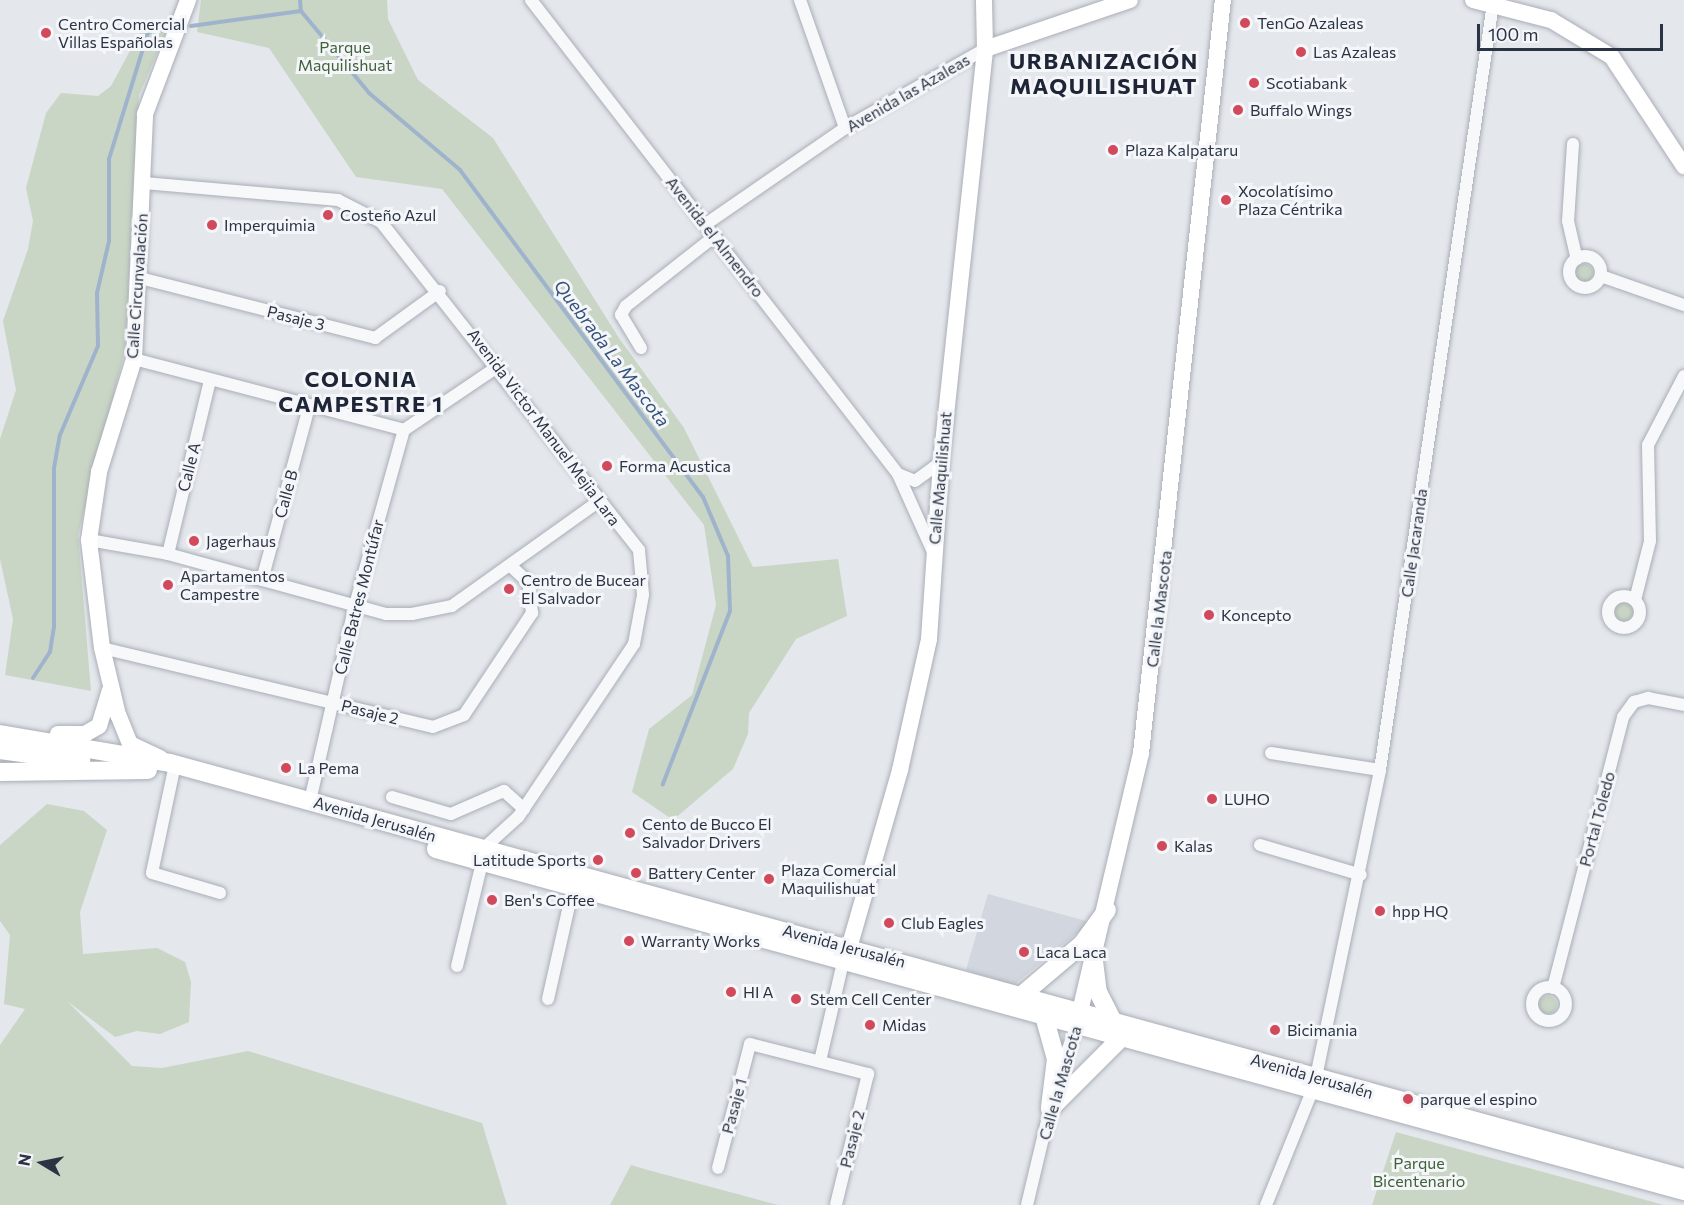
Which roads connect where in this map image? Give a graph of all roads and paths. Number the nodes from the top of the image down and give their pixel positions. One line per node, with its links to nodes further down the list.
1 (188, 0): 13 (street, Calle Circunvalación)
2 (531, 0): 14 (street, Avenida el Almendro)
3 (800, 0): 10 (street)
4 (984, 0): 9 (street, Calle Maquilishuat)
5 (1130, 0): 9 (street, Avenida las Azaleas)
6 (1223, 0): 59 (street, Calle la Mascota)
7 (1473, 0): 8 (street)
8 (1493, 4): 12 (street); 49 (street, Calle Jacaranda)
9 (985, 49): 10 (street, Avenida las Azaleas); 28 (street, Calle Maquilishuat)
10 (845, 128): 14 (street, Avenida las Azaleas)
11 (1573, 144): 16 (street)
12 (1684, 166)
13 (144, 183): 18 (street, Calle Circunvalación); 19 (street, Avenida Victor Manuel Mejia Lara)
14 (706, 224): 15 (street, Avenida el Almendro)
15 (715, 236): 21 (street); 29 (street, Avenida el Almendro)
16 (1576, 258): 17 (street); 17 (street)
17 (1601, 276): 20 (street)
18 (140, 278): 19 (street, Pasaje 3); 22 (street, Calle Circunvalación)
19 (440, 291): 23 (street, Avenida Victor Manuel Mejia Lara)
20 (1684, 305)
21 (641, 348)
22 (134, 359): 25 (street); 31 (street, Calle Circunvalación)
23 (497, 366): 27 (street); 30 (street, Avenida Victor Manuel Mejia Lara)
24 (1684, 376): 36 (street)
25 (210, 381): 26 (street); 33 (street, Calle A)
26 (309, 407): 27 (street); 35 (street, Calle B)
27 (404, 430): 37 (street, Calle Batres Montúfar)
28 (941, 462): 29 (street); 32 (street, Calle Maquilishuat)
29 (898, 474): 32 (street, Avenida el Almendro)
30 (599, 501): 34 (street); 53 (street, Avenida Victor Manuel Mejia Lara)
31 (89, 540): 33 (street); 38 (street, Calle Circunvalación)
32 (933, 552): 60 (street, Calle Maquilishuat)
33 (168, 554): 35 (street)
34 (512, 567): 37 (street); 40 (street, Pasaje 2)
35 (262, 580): 37 (street)
36 (1635, 600)
37 (355, 605): 40 (street, Calle Batres Montúfar)
38 (102, 648): 39 (street, Calle Circunvalación); 40 (street, Pasaje 2)
39 (111, 682): 44 (street, Calle Circunvalación); 47 (street, Calle Circunvalación)
40 (333, 703): 52 (street, Calle Batres Montúfar)
41 (1684, 705): 63 (street, Portal Toledo)
42 (0, 721): 44 (main road)
43 (0, 734): 47 (main road, Avenida Jerusalén)
44 (58, 734): 47 (main road)
45 (0, 750): 48 (main road, Avenida Jerusalén)
46 (1271, 753): 49 (street)
47 (172, 769): 48 (main road, Avenida Jerusalén); 52 (main road, Avenida Jerusalén); 55 (main road, Avenida Jerusalén); 58 (street)
48 (148, 770): 50 (main road)
49 (1380, 770): 56 (street, Calle Jacaranda)
50 (0, 772)
51 (392, 797): 53 (street)
52 (310, 801): 55 (main road, Avenida Jerusalén)
53 (524, 809): 55 (street, Avenida Victor Manuel Mejia Lara)
54 (1260, 845): 56 (street)
55 (482, 856): 57 (main road, Avenida Jerusalén); 60 (main road, Avenida Jerusalén); 62 (street)
56 (1360, 875): 71 (street, Calle Jacaranda)
57 (573, 888): 60 (main road, Avenida Jerusalén); 65 (street)
58 (220, 893)
59 (1107, 910): 61 (street, Calle la Mascota); 64 (main road)
60 (846, 955): 64 (main road, Avenida Jerusalén); 66 (main road, Avenida Jerusalén); 70 (street, Calle Maquilishuat)
61 (1094, 961): 67 (street, Calle la Mascota); 68 (main road)
62 (457, 966)
63 (1553, 988)
64 (1022, 995): 67 (main road, Avenida Jerusalén)
65 (548, 999)
66 (1044, 1016): 67 (main road, Avenida Jerusalén); 72 (main road)
67 (1079, 1018): 68 (main road, Avenida Jerusalén); 69 (main road, Avenida Jerusalén); 72 (street, Calle la Mascota)
68 (1112, 1020): 71 (main road, Avenida Jerusalén)
69 (1122, 1037): 71 (main road, Avenida Jerusalén); 72 (main road)
70 (820, 1061): 73 (street, Pasaje 1); 76 (street, Pasaje 2)
71 (1314, 1084): 74 (main road, Avenida Jerusalén); 75 (main road, Avenida Jerusalén); 78 (street, Calle Jacaranda)
72 (1050, 1109): 77 (street, Calle la Mascota)
73 (718, 1168)
74 (1684, 1178)
75 (1684, 1191)
76 (836, 1204)
77 (1027, 1205)
78 (1266, 1205)

